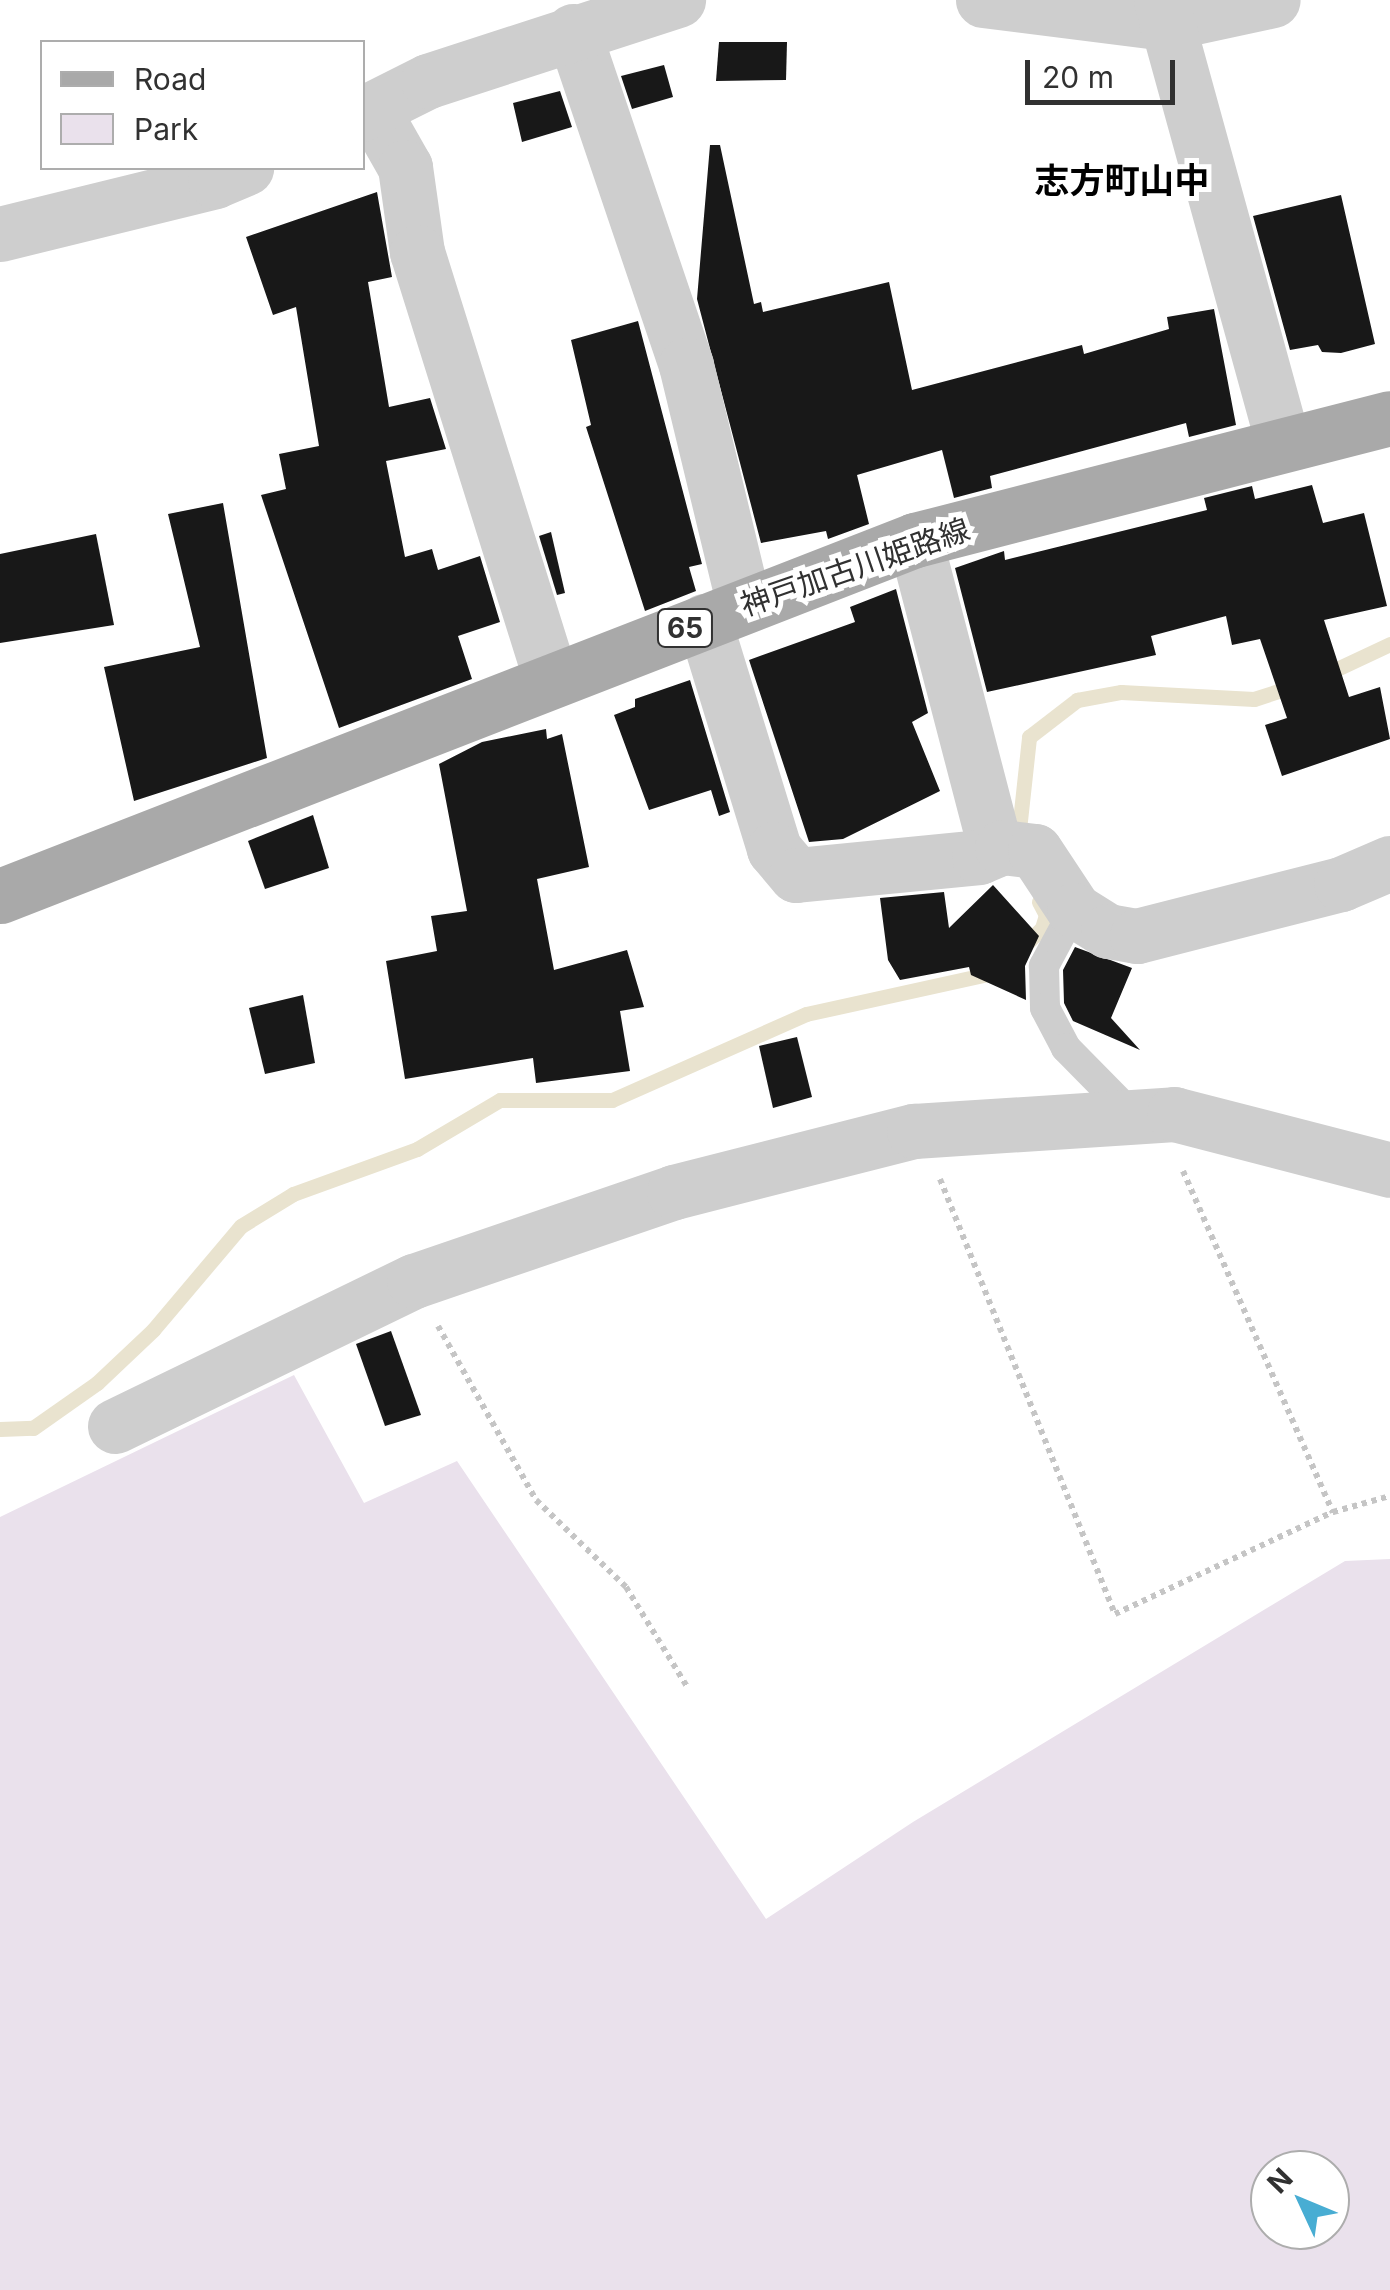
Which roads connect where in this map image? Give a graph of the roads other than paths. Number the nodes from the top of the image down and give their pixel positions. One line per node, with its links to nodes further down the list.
1 (678, 0): 5 (street)
2 (983, 0): 4 (street)
3 (1273, 0): 4 (street)
4 (1164, 11): 10 (street)
5 (573, 31): 6 (street); 12 (street)
6 (367, 112): 13 (street)
7 (241, 170): 8 (street)
8 (0, 234)
9 (1390, 418): 10 (main road, 神戸加古川姫路線 / 65)
10 (1283, 443): 11 (main road, 神戸加古川姫路線 / 65)
11 (915, 540): 12 (main road, 神戸加古川姫路線 / 65); 14 (street)
12 (724, 613): 13 (main road, 神戸加古川姫路線 / 65); 14 (street)
13 (552, 678): 16 (main road, 神戸加古川姫路線 / 65)
14 (996, 850): 17 (street)
15 (1390, 863): 17 (street)
16 (0, 896)
17 (1074, 910): 18 (lane)
18 (1146, 1115): 19 (street); 20 (street)
19 (1390, 1170)
20 (115, 1426)

